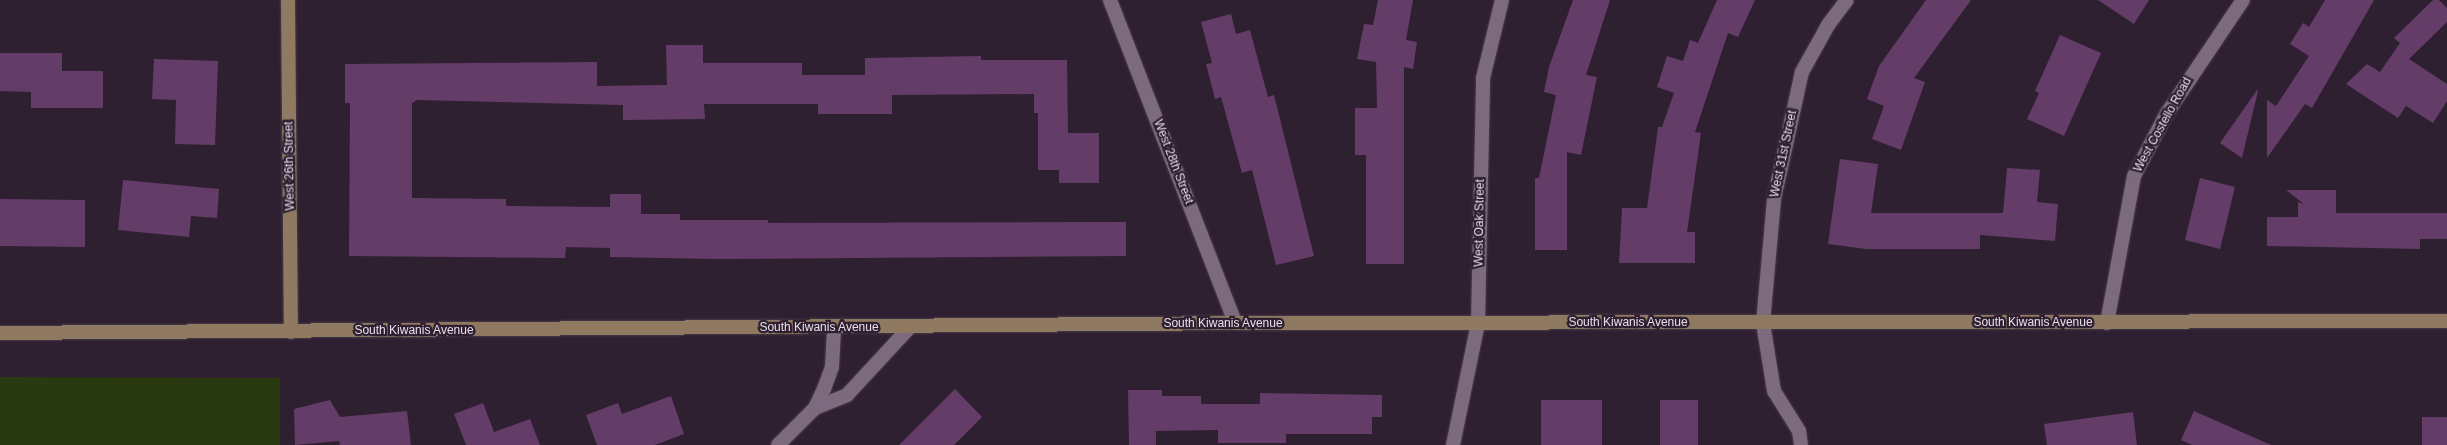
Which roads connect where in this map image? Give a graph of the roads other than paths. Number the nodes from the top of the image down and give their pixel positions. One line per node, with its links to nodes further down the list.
1 (288, 0): 13 (main road, West 26th Street)
2 (1110, 0): 9 (street, West 28th Street)
3 (1502, 0): 10 (street, West Oak Street)
4 (1847, 0): 6 (street, West 31st Street)
5 (2243, 0): 7 (street, West Costello Road)
6 (1763, 322): 7 (main road, South Kiwanis Avenue); 10 (main road, South Kiwanis Avenue); 18 (street, West 31st Street)
7 (2108, 322): 8 (main road, South Kiwanis Avenue)
8 (2447, 322)
9 (1235, 323): 10 (main road, South Kiwanis Avenue); 11 (main road, South Kiwanis Avenue)
10 (1478, 323): 17 (street, West Oak Street)
11 (910, 327): 12 (main road, South Kiwanis Avenue); 15 (street)
12 (834, 328): 13 (main road, South Kiwanis Avenue); 15 (street)
13 (291, 332): 14 (main road, South Kiwanis Avenue)
14 (0, 334)
15 (815, 408): 16 (street)
16 (778, 445)
17 (1454, 445)
18 (1801, 445)

